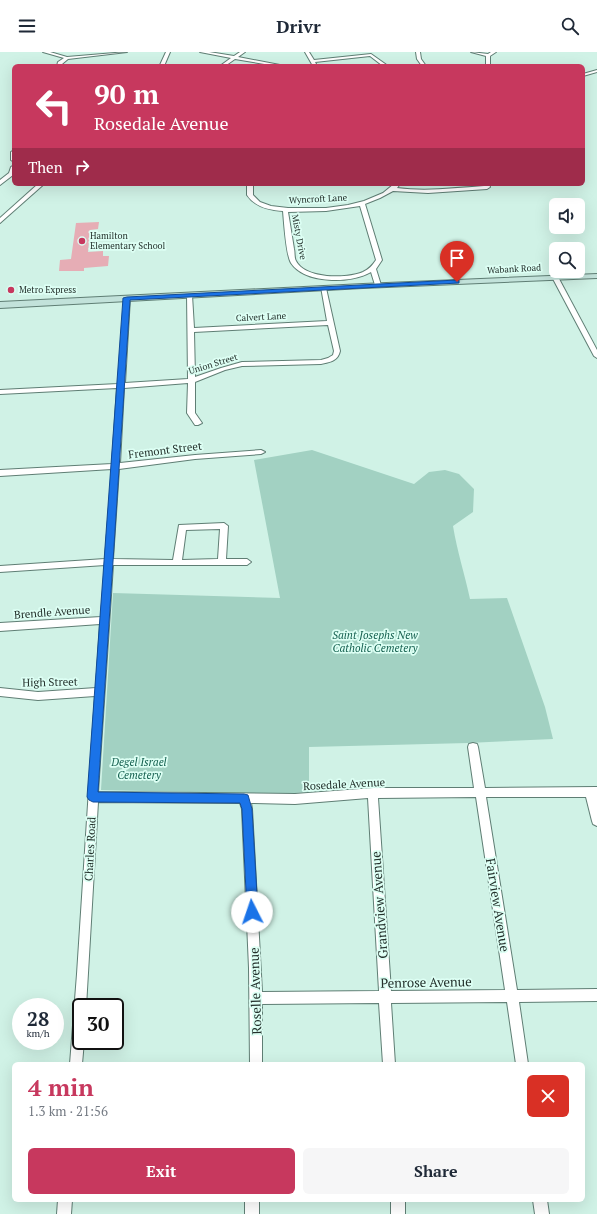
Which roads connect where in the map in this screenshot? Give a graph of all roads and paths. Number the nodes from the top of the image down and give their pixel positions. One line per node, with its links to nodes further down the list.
1 (45, 52): 14 (street)
2 (125, 52): 14 (street)
3 (168, 52): 19 (street)
4 (202, 52): 15 (street)
5 (243, 52): 15 (street)
6 (371, 52): 12 (street)
7 (418, 52): 24 (street)
8 (473, 52): 13 (street)
9 (494, 52): 13 (street)
10 (309, 53): 22 (street)
11 (334, 53): 12 (street)
12 (359, 53)
13 (488, 55): 25 (street)
14 (67, 58): 18 (street)
15 (233, 58): 20 (street); 21 (street)
16 (335, 59): 17 (street); 22 (street); 23 (street)
17 (341, 62)
18 (60, 64)
19 (163, 64)
20 (225, 64)
21 (270, 64)
22 (314, 64)
23 (383, 64)
24 (423, 64)
25 (488, 64)
26 (597, 71): 27 (street)
27 (585, 74)
28 (12, 170): 29 (street)
29 (0, 183)
30 (39, 186): 36 (street)
31 (250, 186): 35 (street, Wyncroft Lane)
32 (395, 186): 33 (street); 34 (street, Wyncroft Lane)
33 (487, 186)
34 (362, 204): 35 (street, Wyncroft Lane); 37 (street)
35 (285, 209): 38 (street, Misty Drive)
36 (0, 222)
37 (373, 270): 38 (street); 43 (street)
38 (366, 274): 44 (street)
39 (585, 276): 40 (street, Wabank Road)
40 (597, 276)
41 (549, 277): 43 (street, Wabank Road)
42 (556, 278): 51 (street)
43 (378, 285): 44 (street, Wabank Road)
44 (369, 286): 45 (street, Wabank Road)
45 (323, 288): 46 (street, Wabank Road); 49 (street, Union Street)
46 (189, 295): 47 (street, Wabank Road); 50 (street)
47 (127, 298): 48 (street, Wabank Road); 53 (street, Charles Road)
48 (0, 305)
49 (331, 323): 50 (street, Calvert Lane); 52 (street, Union Street)
50 (191, 330): 52 (street)
51 (597, 356)
52 (192, 381): 53 (street, Union Street); 55 (street)
53 (121, 386): 54 (street, Union Street); 57 (street, Charles Road)
54 (0, 392)
55 (198, 423)
56 (261, 452): 57 (street, Fremont Street)
57 (115, 466): 58 (street, Fremont Street); 59 (street, Charles Road)
58 (0, 473)
59 (108, 562): 62 (street); 63 (street); 64 (street, Charles Road)
60 (222, 562): 61 (street); 62 (street); 62 (street)
61 (247, 562)
62 (177, 563)
63 (0, 569)
64 (105, 620): 65 (street, Brendle Avenue); 67 (street, Charles Road)
65 (0, 627)
66 (0, 692): 67 (street, High Street)
67 (100, 692): 72 (street, Charles Road)
68 (473, 747): 69 (street, Fairview Avenue)
69 (480, 792): 70 (street, Rosedale Avenue); 71 (street, Rosedale Avenue); 75 (street, Fairview Avenue)
70 (593, 792): 74 (street)
71 (373, 793): 73 (street, Rosedale Avenue); 77 (street, Grandview Avenue)
72 (93, 797): 73 (street, Rosedale Avenue); 79 (street, Charles Road)
73 (244, 798): 78 (street, Roselle Avenue)
74 (597, 821)
75 (512, 995): 76 (street, Penrose Avenue); 77 (street, Penrose Avenue); 82 (street, Fairview Avenue)
76 (597, 995)
77 (385, 996): 78 (street, Penrose Avenue); 81 (street, Grandview Avenue)
78 (256, 998): 80 (street, Roselle Avenue)
79 (76, 1062)
80 (256, 1062)
81 (389, 1062)
82 (522, 1062)
83 (65, 1202): 87 (street)
84 (252, 1202): 88 (street)
85 (398, 1202): 89 (street)
86 (540, 1202): 90 (street)
87 (64, 1214)
88 (252, 1214)
89 (398, 1214)
90 (542, 1214)

